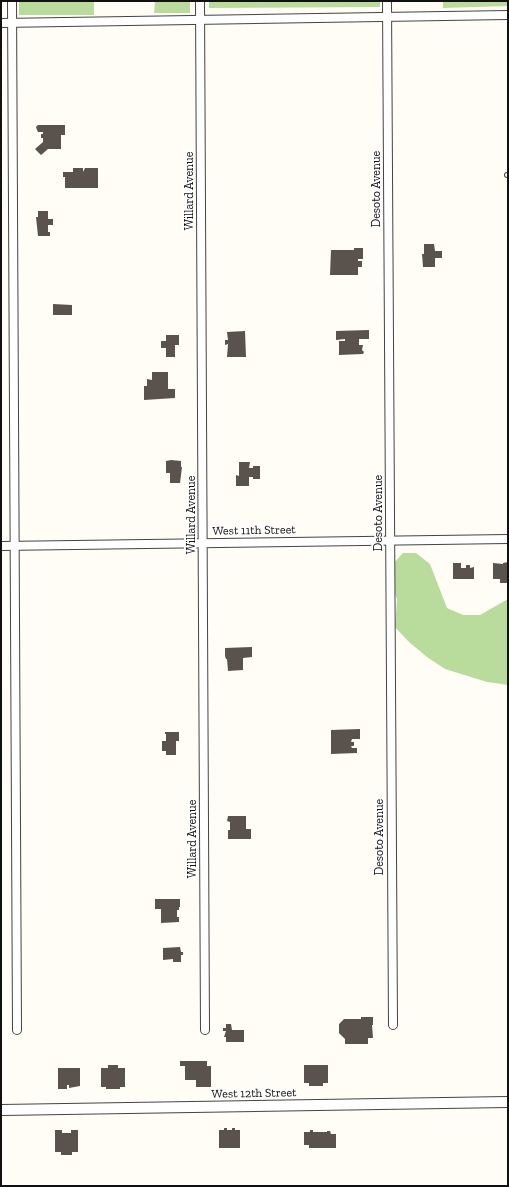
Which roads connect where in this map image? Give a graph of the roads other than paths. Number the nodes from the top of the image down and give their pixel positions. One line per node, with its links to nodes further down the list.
1 (12, 1): 8 (street)
2 (200, 1): 6 (street, Willard Avenue)
3 (387, 1): 5 (street, Desoto Avenue)
4 (508, 15): 5 (street)
5 (387, 17): 6 (street); 10 (street, Desoto Avenue)
6 (200, 20): 8 (street); 11 (street, Willard Avenue)
7 (1, 23): 8 (street)
8 (12, 23): 13 (street)
9 (508, 539): 10 (street, West 11th Street)
10 (390, 541): 11 (street, West 11th Street); 14 (street, Desoto Avenue)
11 (203, 543): 13 (street, West 11th Street); 16 (street, Willard Avenue)
12 (1, 546): 13 (street, West 11th Street)
13 (14, 546): 15 (street)
14 (393, 1025)
15 (17, 1030)
16 (205, 1030)
17 (508, 1102): 18 (street, West 12th Street)
18 (1, 1110)

